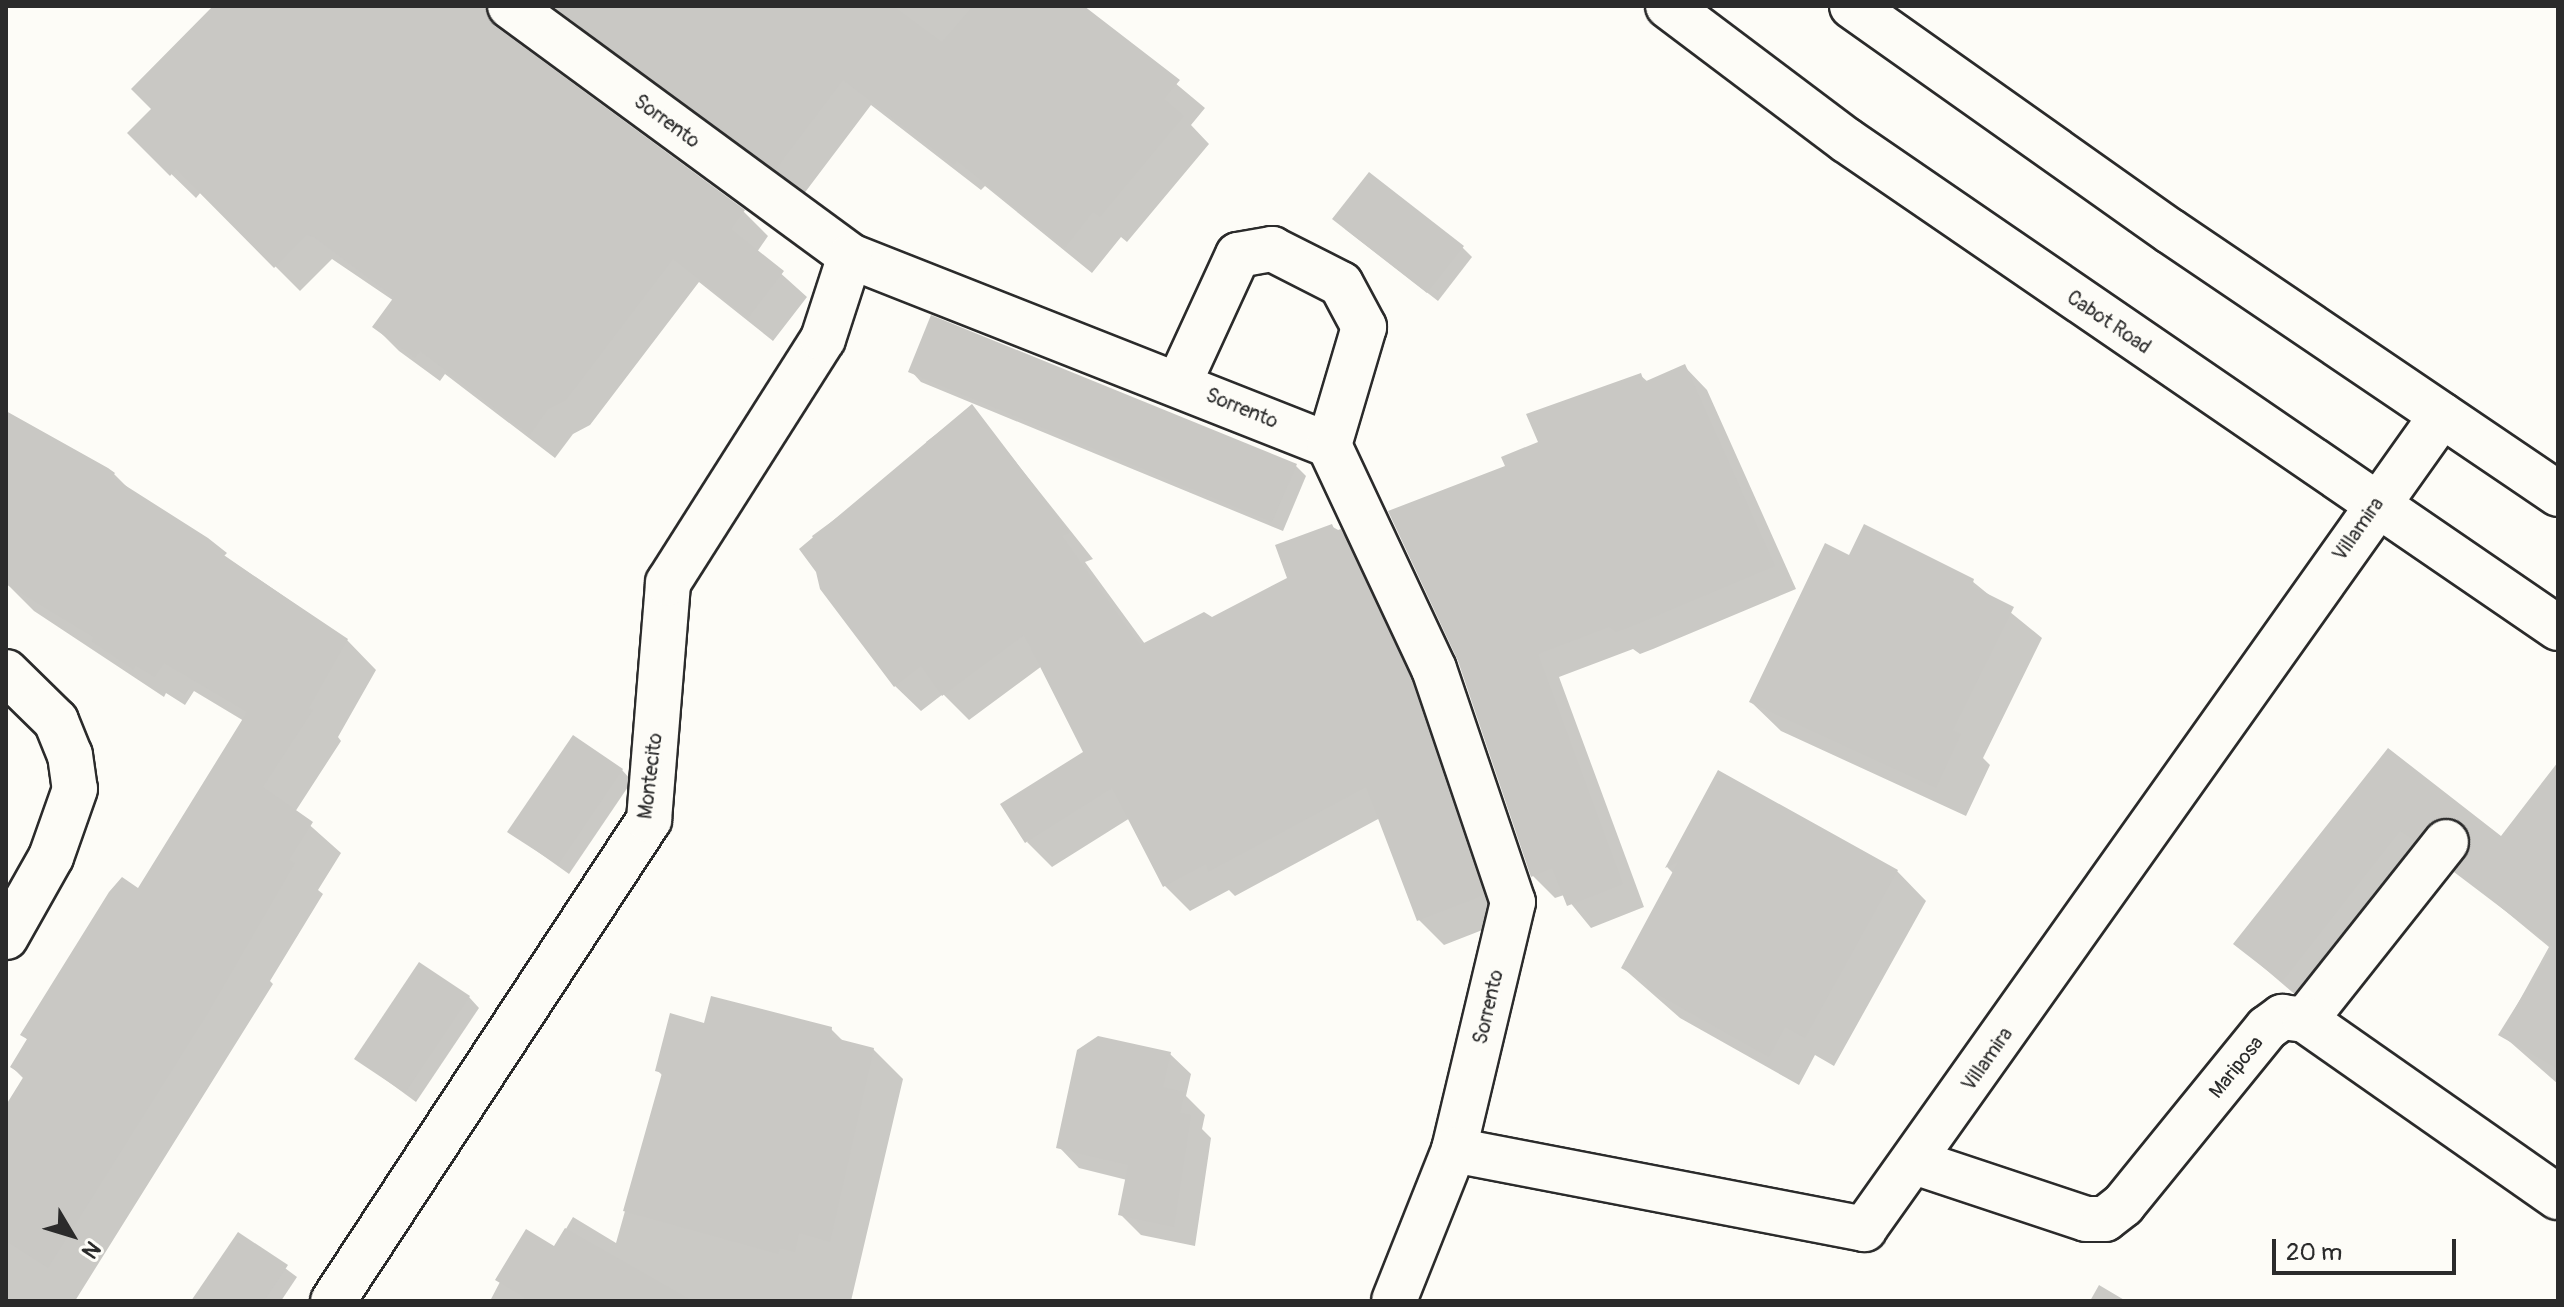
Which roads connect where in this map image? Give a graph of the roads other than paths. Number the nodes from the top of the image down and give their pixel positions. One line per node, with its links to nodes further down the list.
1 (510, 6): 4 (street, Sorrento)
2 (1668, 6): 9 (street, Cabot Road)
3 (1852, 6): 6 (street)
4 (850, 256): 5 (street, Sorrento); 18 (street, Montecito)
5 (1179, 383): 7 (street, Sorrento); 7 (street)
6 (2442, 415): 8 (street); 9 (street, Villamira)
7 (1329, 445): 15 (street, Sorrento)
8 (2558, 494)
9 (2377, 502): 10 (street, Cabot Road); 16 (street, Villamira)
10 (2558, 628)
11 (6, 672): 13 (street)
12 (2446, 842): 14 (street)
13 (6, 937)
14 (2305, 1020): 16 (street, Mariposa); 17 (street)
15 (1454, 1150): 16 (street, Villamira); 19 (street)
16 (1915, 1162)
17 (2558, 1197)
18 (333, 1301)
19 (1394, 1301)

